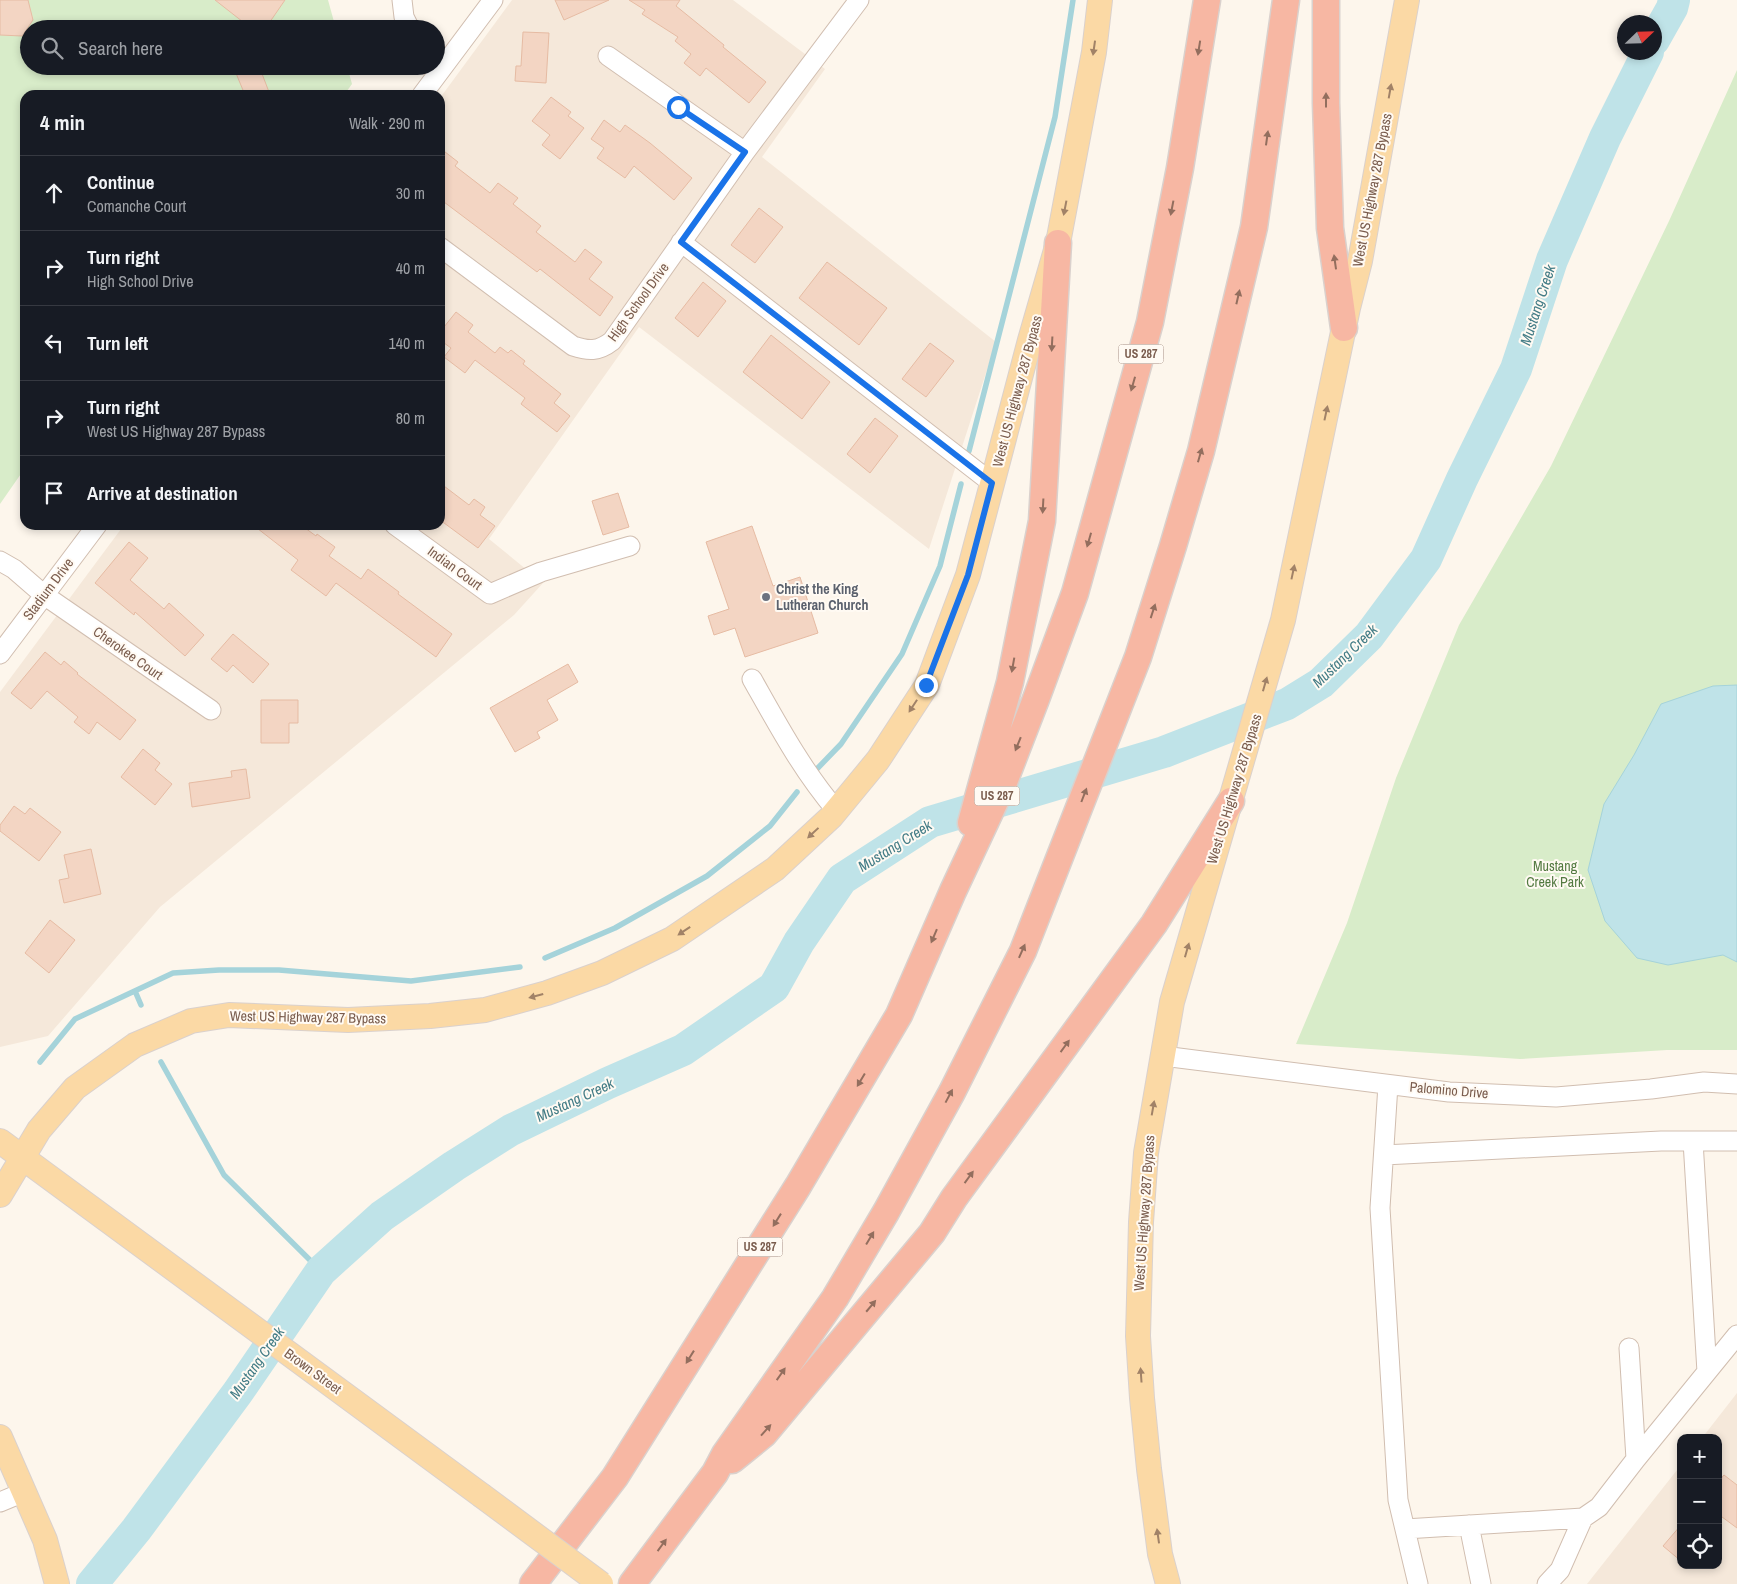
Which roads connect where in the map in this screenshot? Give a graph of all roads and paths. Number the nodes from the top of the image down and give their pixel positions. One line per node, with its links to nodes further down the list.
1 (402, 0): 9 (street)
2 (493, 0): 10 (street)
3 (860, 0): 14 (street, High School Drive)
4 (1100, 0): 16 (main road, West US Highway 287 Bypass, one-way to 16)
5 (1206, 0): 30 (highway, US 287, one-way to 30)
6 (1286, 0): 45 (highway, one-way to 6)
7 (1326, 0): 18 (highway, one-way to 7)
8 (1407, 0): 18 (main road, West US Highway 287 Bypass, one-way to 8)
9 (406, 20)
10 (445, 53)
11 (608, 56): 14 (street)
12 (432, 75): 13 (street)
13 (424, 90)
14 (745, 152): 15 (street, High School Drive)
15 (681, 242): 17 (street, High School Drive); 19 (street)
16 (1058, 243): 19 (main road, West US Highway 287 Bypass); 30 (highway, one-way to 30)
17 (445, 251)
18 (1344, 328): 28 (main road, West US Highway 287 Bypass, one-way to 18)
19 (992, 483): 29 (main road, West US Highway 287 Bypass, one-way to 29)
20 (93, 530): 24 (street, Stadium Drive)
21 (402, 530): 22 (street, Indian Court)
22 (630, 546)
23 (0, 562): 24 (street, Cherokee Court)
24 (44, 595): 25 (street, Stadium Drive); 27 (street, Cherokee Court)
25 (0, 654)
26 (752, 679): 29 (street)
27 (211, 710)
28 (1234, 791): 31 (main road, West US Highway 287 Bypass, one-way to 28); 45 (highway, one-way to 28)
29 (836, 810): 38 (main road, West US Highway 287 Bypass, one-way to 38)
30 (953, 891): 52 (highway, US 287, one-way to 52)
31 (1163, 1056): 33 (street, Palomino Drive); 55 (main road, West US Highway 287 Bypass, one-way to 31)
32 (1737, 1084): 33 (street, Palomino Drive)
33 (1388, 1085): 37 (street)
34 (0, 1141): 38 (main road, Brown Street)
35 (1693, 1141): 36 (street); 37 (street); 42 (street)
36 (1737, 1141)
37 (1384, 1155): 50 (street)
38 (21, 1158): 39 (main road, West US Highway 287 Bypass); 53 (main road, Brown Street, bridge)
39 (0, 1195)
40 (1737, 1335): 42 (street)
41 (1629, 1348): 44 (street)
42 (1707, 1372): 44 (street)
43 (0, 1437): 46 (main road)
44 (1636, 1459): 48 (street)
45 (715, 1473): 54 (highway, one-way to 45)
46 (24, 1492): 47 (street); 51 (main road)
47 (0, 1502)
48 (1583, 1518): 49 (street); 58 (street)
49 (1469, 1525): 50 (street); 57 (street)
50 (1405, 1529): 56 (street)
51 (57, 1584)
52 (534, 1584)
53 (601, 1584)
54 (632, 1584)
55 (1168, 1584)
56 (1418, 1584)
57 (1481, 1584)
58 (1547, 1584)

